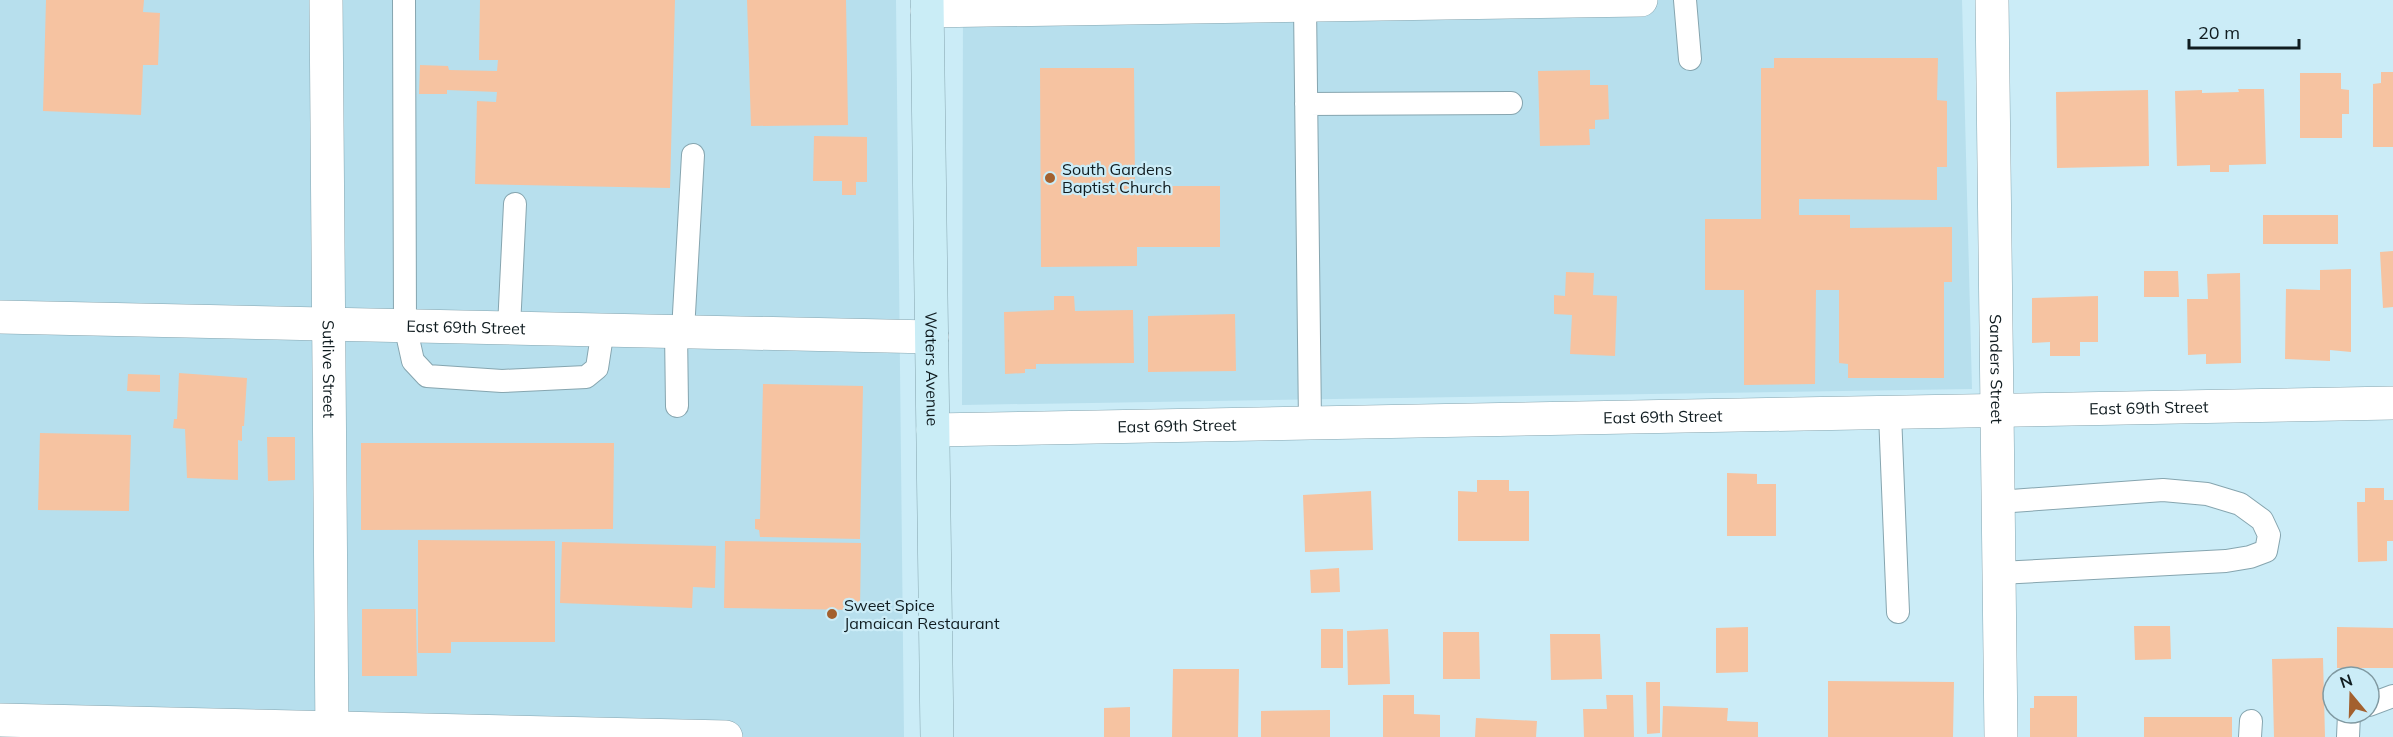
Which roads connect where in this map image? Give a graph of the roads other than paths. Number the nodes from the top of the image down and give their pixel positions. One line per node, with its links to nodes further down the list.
1 (326, 0): 14 (street, Sutlive Street)
2 (404, 0): 15 (lane)
3 (1641, 0): 7 (street)
4 (1684, 0): 8 (lane)
5 (1992, 0): 22 (street, Sanders Street)
6 (927, 5): 7 (street); 19 (main road, Waters Avenue)
7 (1305, 5): 10 (lane)
8 (1690, 59)
9 (1511, 103): 10 (lane)
10 (1306, 104): 24 (lane)
11 (693, 155): 18 (lane)
12 (515, 204): 16 (lane)
13 (0, 317): 14 (street, East 69th Street)
14 (329, 324): 15 (street, East 69th Street); 30 (street, Sutlive Street)
15 (405, 325): 16 (street, East 69th Street); 17 (lane)
16 (509, 327): 17 (street, East 69th Street)
17 (603, 329): 18 (street, East 69th Street)
18 (680, 331): 19 (street, East 69th Street); 21 (lane)
19 (932, 336): 25 (main road, Waters Avenue)
20 (2393, 403): 22 (street, East 69th Street)
21 (677, 406)
22 (1997, 411): 23 (street, East 69th Street); 26 (street, Sanders Street)
23 (1890, 414): 24 (street, East 69th Street); 28 (lane)
24 (1310, 423): 25 (street, East 69th Street)
25 (933, 430): 32 (main road, Waters Avenue)
26 (1998, 502): 27 (street, Sanders Street); 27 (lane)
27 (1999, 573): 33 (street, Sanders Street)
28 (1898, 612)
29 (0, 720): 30 (street)
30 (332, 732): 31 (street)
31 (726, 737)
32 (937, 737)
33 (2001, 737)

